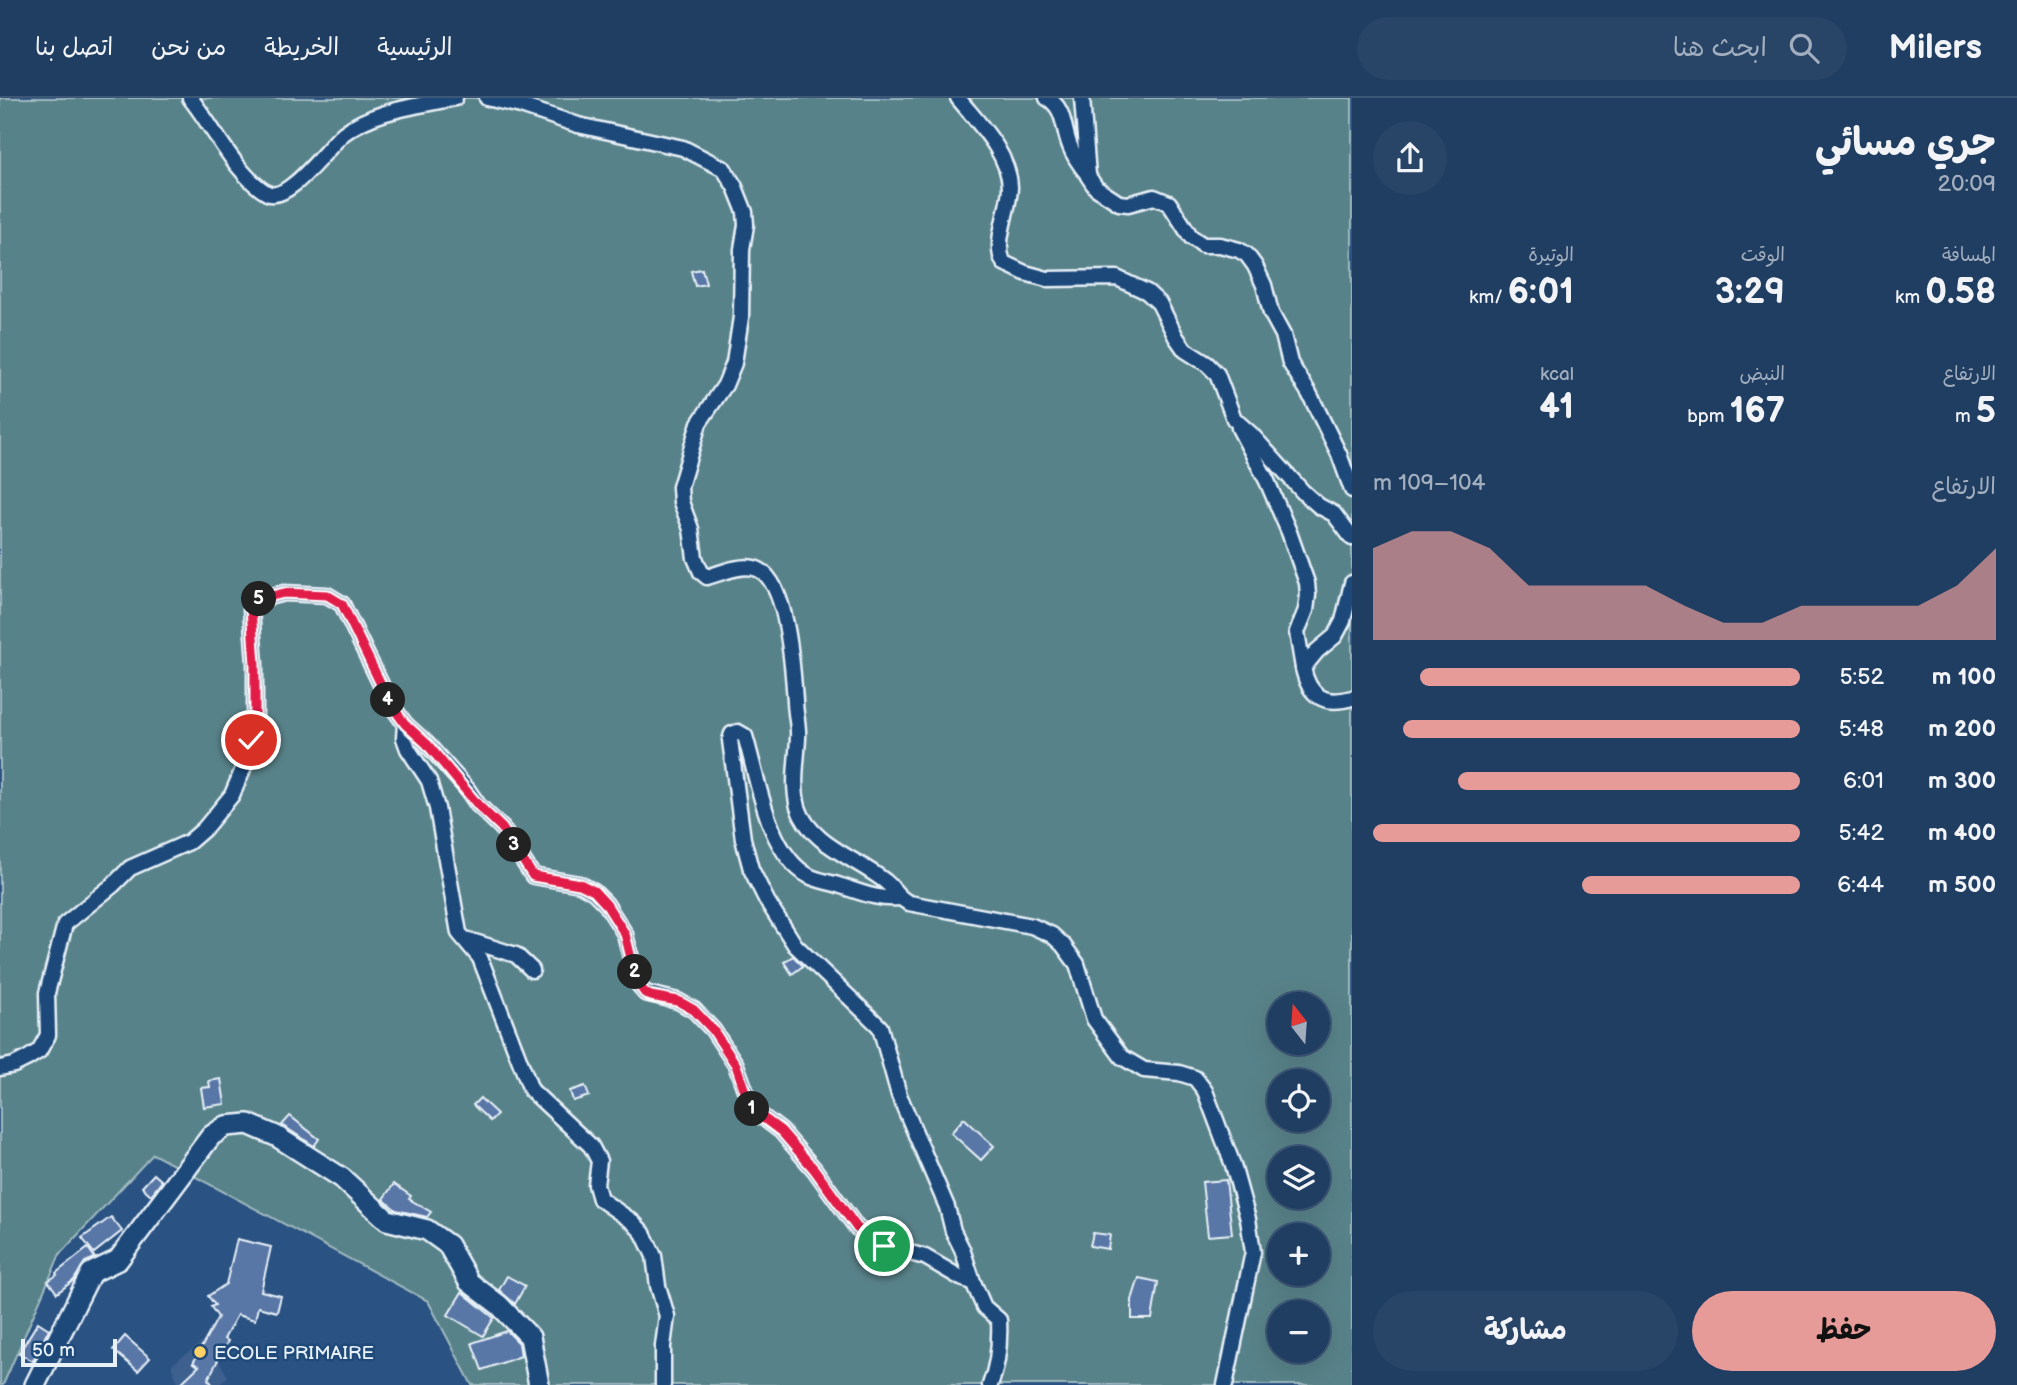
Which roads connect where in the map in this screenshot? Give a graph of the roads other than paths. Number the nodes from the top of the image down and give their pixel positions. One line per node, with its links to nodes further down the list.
1 (190, 98): 2 (street)
2 (455, 98)
3 (487, 98): 15 (street)
4 (958, 98): 8 (street)
5 (1047, 98): 7 (street)
6 (1082, 98): 7 (street)
7 (1088, 176): 9 (street)
8 (1234, 419): 10 (street); 12 (street)
9 (1352, 490)
10 (1352, 538)
11 (1352, 583): 12 (street)
12 (1303, 668): 13 (street)
13 (1352, 698)
14 (405, 724): 16 (street); 18 (street); 19 (street)
15 (899, 898): 19 (street); 24 (street)
16 (464, 938): 17 (street); 22 (street)
17 (532, 970)
18 (0, 1068)
19 (973, 1282): 23 (street)
20 (36, 1385): 21 (street)
21 (539, 1385)
22 (663, 1385)
23 (990, 1385)
24 (1225, 1385)

